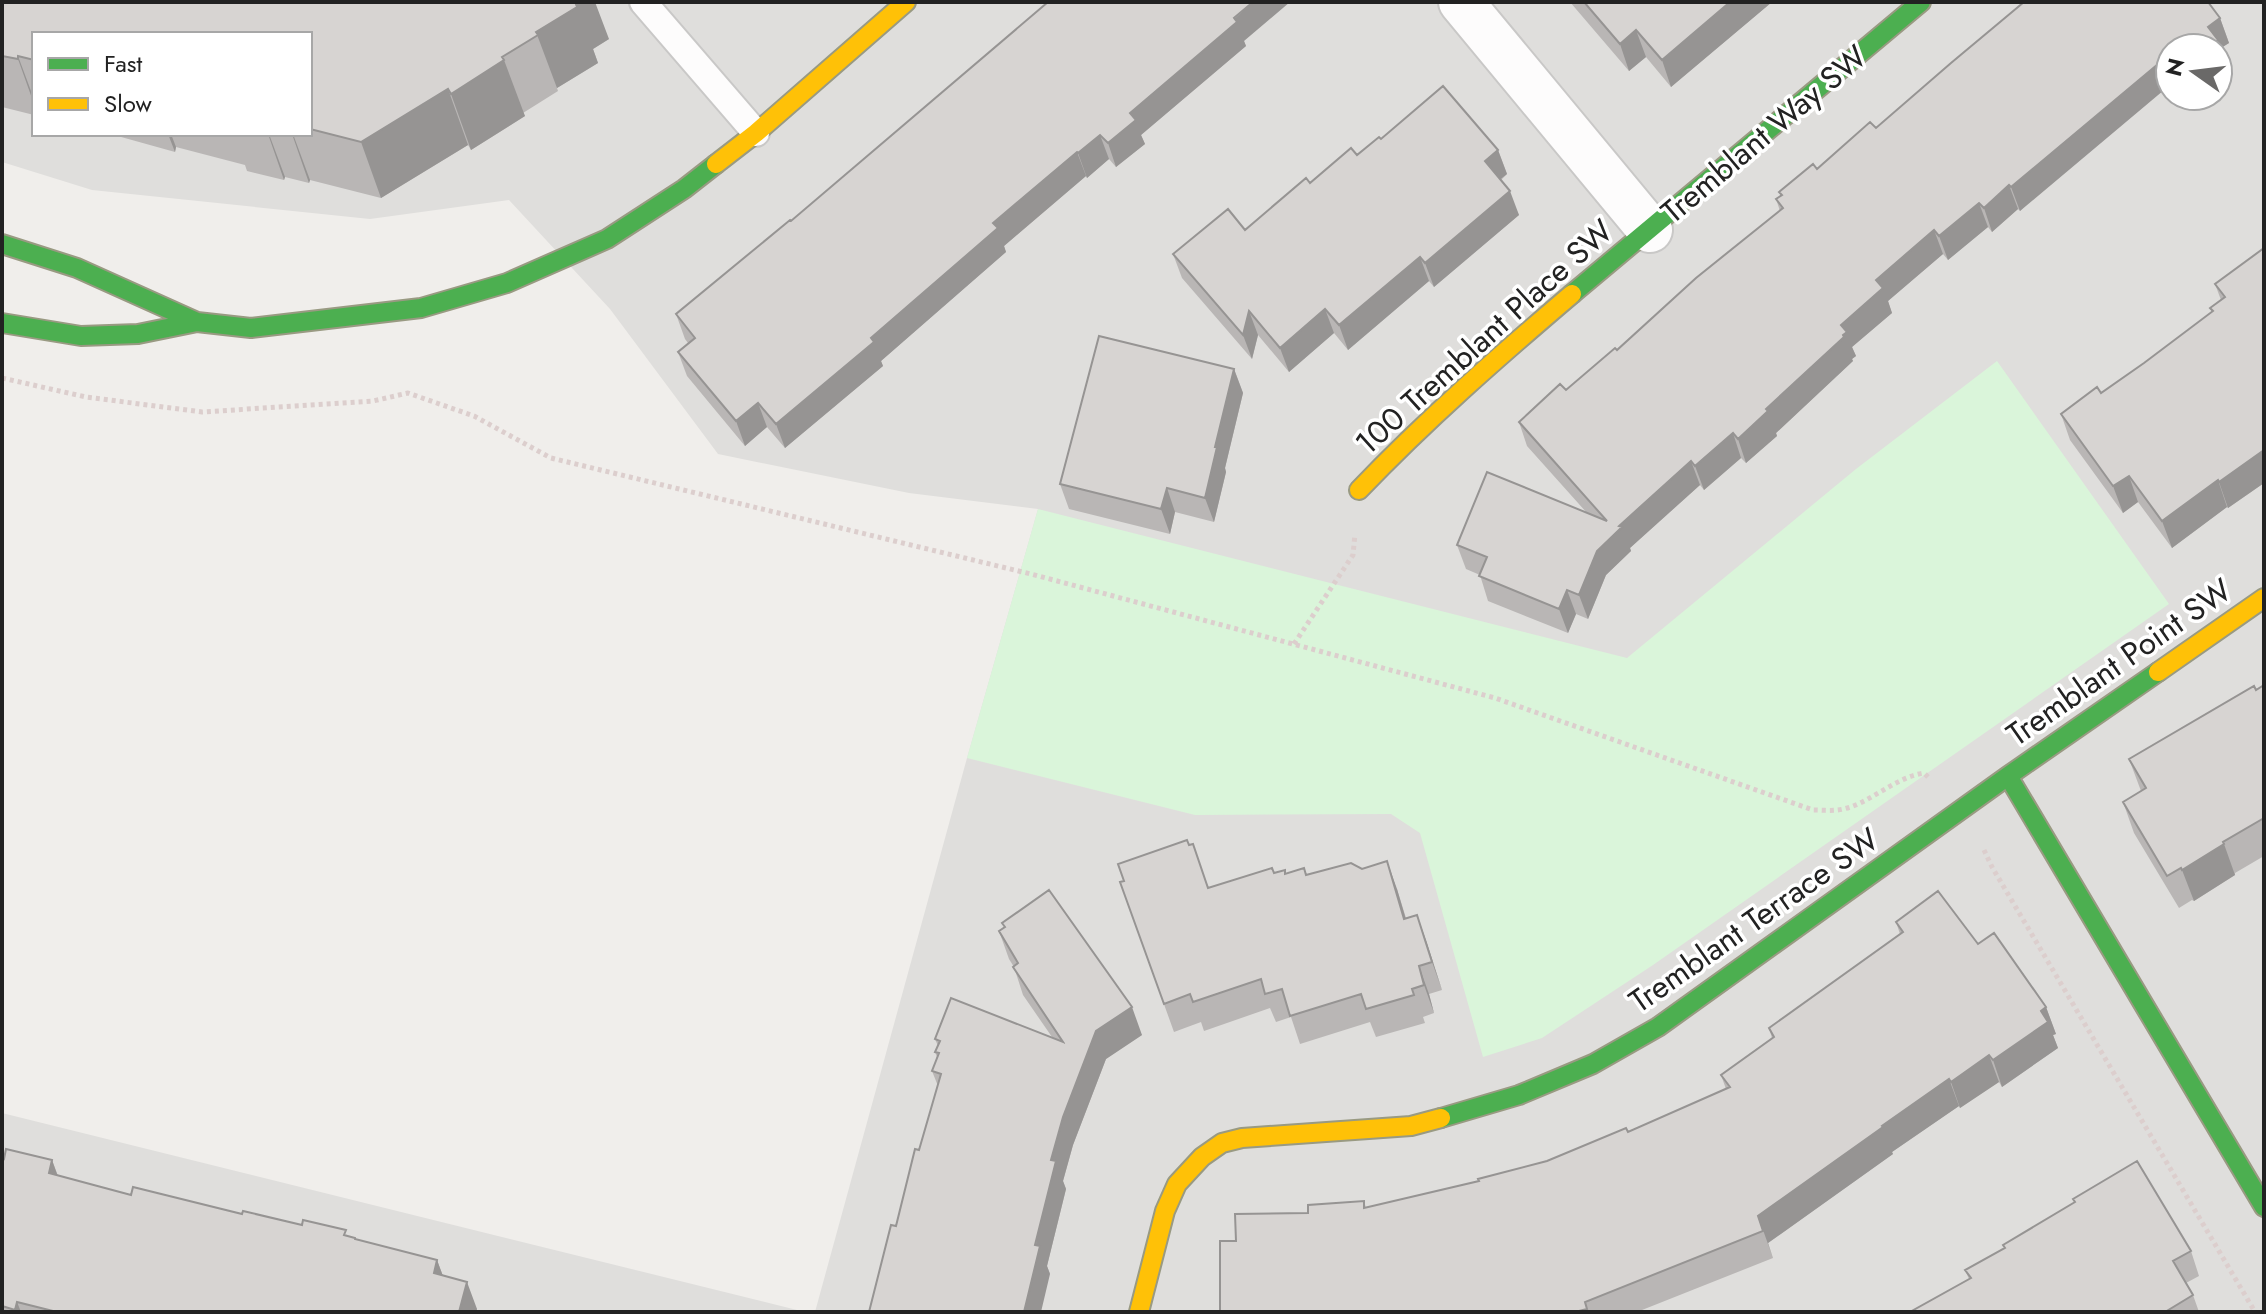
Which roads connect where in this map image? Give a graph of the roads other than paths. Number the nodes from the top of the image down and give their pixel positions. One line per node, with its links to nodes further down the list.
1 (643, 2): 5 (lane)
2 (906, 2): 5 (street)
3 (1461, 2): 6 (street, Tremblant Way SW)
4 (1921, 2): 6 (street, Tremblant Way SW)
5 (756, 133): 8 (street)
6 (1650, 230): 10 (street, 100 Tremblant Place SW)
7 (2, 244): 8 (street)
8 (197, 322): 9 (street)
9 (2, 323)
10 (1359, 490)
11 (2264, 598): 12 (street, Tremblant Point SW)
12 (2008, 776): 13 (street); 14 (street, Tremblant Terrace SW)
13 (2264, 1207)
14 (1139, 1312)

